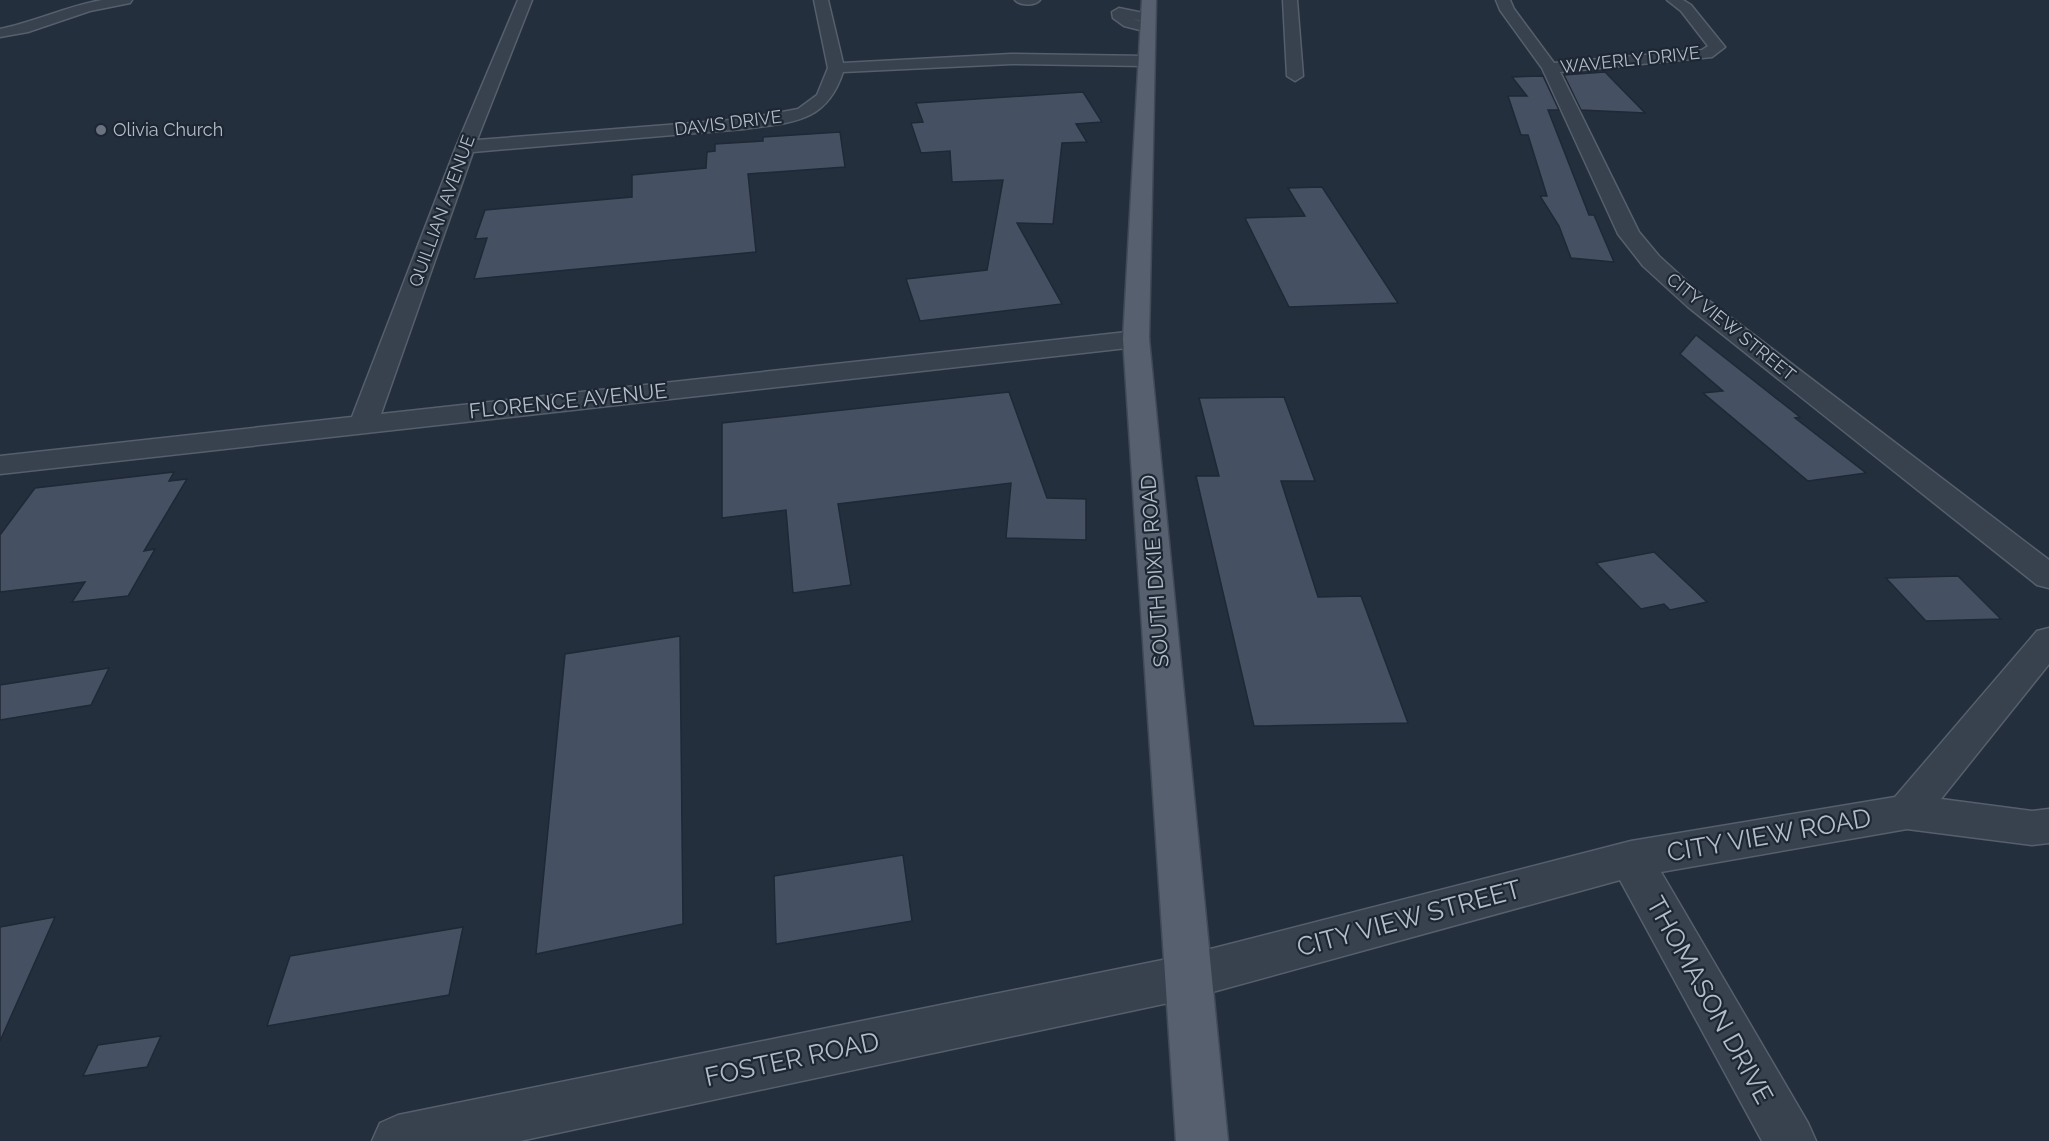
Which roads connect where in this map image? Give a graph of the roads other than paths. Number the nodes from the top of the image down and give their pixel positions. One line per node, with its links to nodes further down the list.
1 (125, 0): 10 (street)
2 (525, 0): 17 (street, QUILLIAN AVENUE)
3 (821, 0): 14 (street)
4 (1022, 0): 5 (street)
5 (1033, 0)
6 (1290, 0): 16 (street)
7 (1503, 0): 15 (street, CITY VIEW STREET)
8 (1674, 0): 15 (street, WAVERLY DRIVE)
9 (1136, 11): 13 (main road, SOUTH DIXIE ROAD)
10 (23, 29): 11 (street); 12 (street)
11 (0, 33)
12 (15, 46)
13 (1146, 60): 14 (street); 18 (main road, SOUTH DIXIE ROAD)
14 (836, 68): 17 (street, DAVIS DRIVE)
15 (1550, 68): 21 (street, CITY VIEW STREET)
16 (1295, 76)
17 (465, 147): 19 (street, QUILLIAN AVENUE)
18 (1136, 339): 19 (street, FLORENCE AVENUE); 26 (main road, SOUTH DIXIE ROAD)
19 (364, 424): 20 (street, FLORENCE AVENUE)
20 (0, 465)
21 (2049, 577)
22 (2049, 640): 23 (street)
23 (1907, 812): 24 (street, CITY VIEW ROAD); 25 (street, CITY VIEW ROAD)
24 (2049, 826)
25 (1631, 859): 26 (street, CITY VIEW STREET); 29 (street, THOMASON DRIVE)
26 (1186, 977): 27 (street, FOSTER ROAD); 28 (main road, SOUTH DIXIE ROAD)
27 (398, 1141)
28 (1202, 1141)
29 (1790, 1141)

